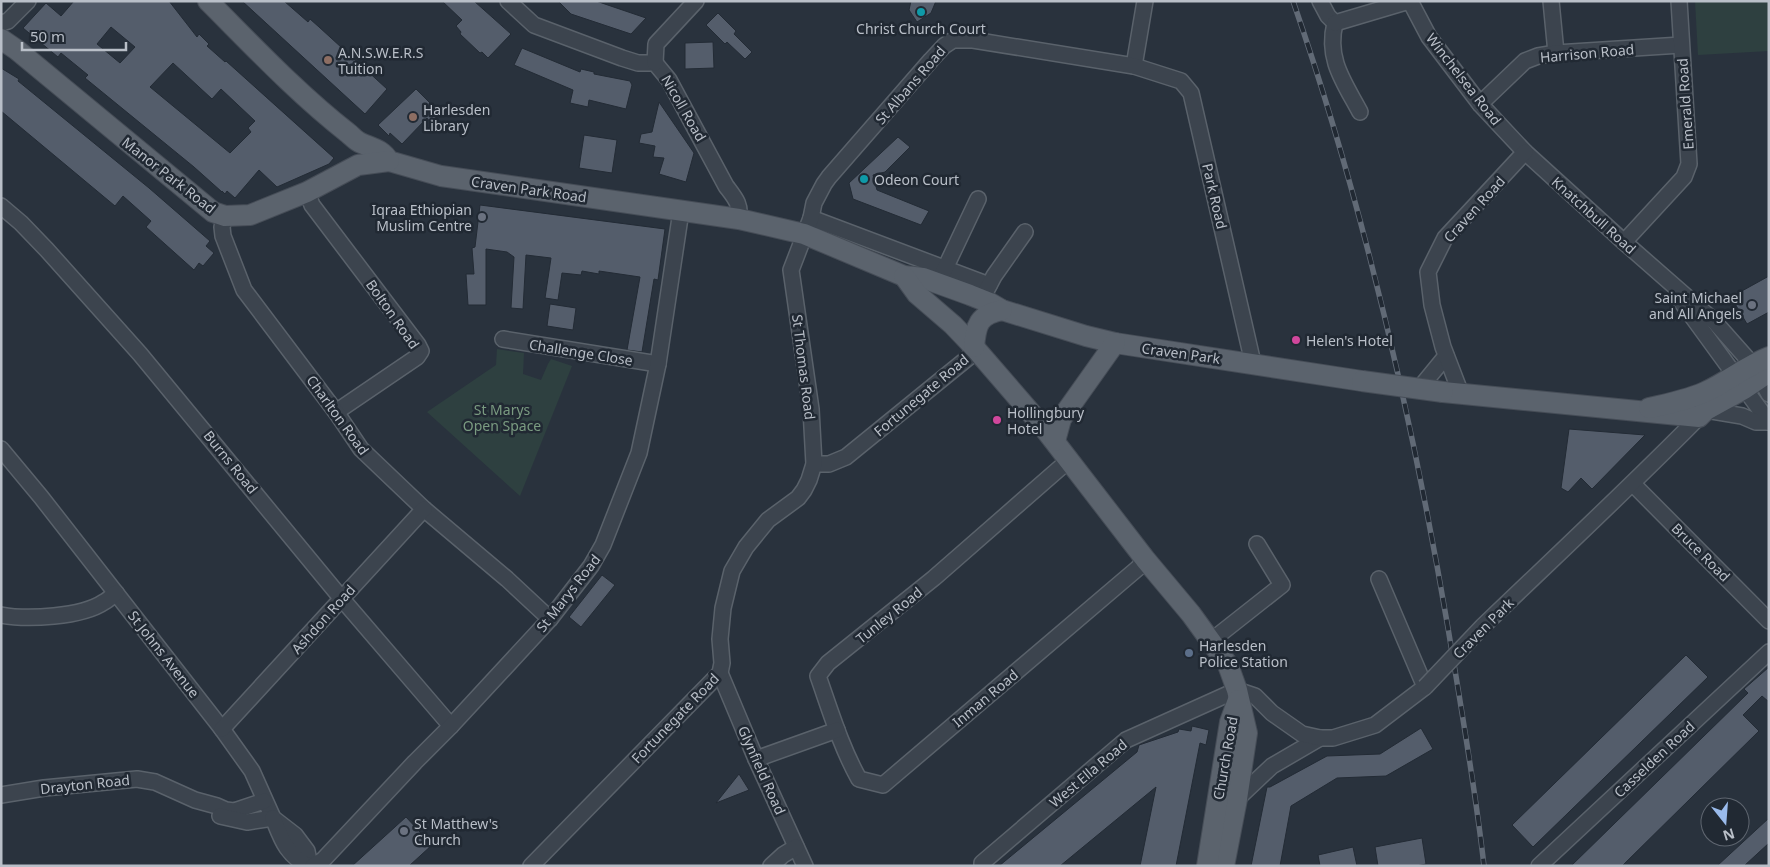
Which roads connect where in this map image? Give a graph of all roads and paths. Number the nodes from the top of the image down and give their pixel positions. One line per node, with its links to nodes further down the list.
1 (28, 1): 10 (street)
2 (208, 1): 19 (main road, Craven Park Road)
3 (508, 1): 15 (street, Nicoll Road)
4 (696, 1): 15 (street)
5 (1145, 1): 16 (street)
6 (1320, 1): 11 (street)
7 (1410, 1): 11 (street); 17 (street, Winchelsea Road)
8 (1551, 1): 14 (street)
9 (1679, 1): 13 (street, Emerald Road)
10 (1, 23)
11 (1335, 23): 18 (street)
12 (1, 40): 27 (main road, Manor Park Road)
13 (1681, 45): 14 (street, Harrison Road); 31 (street, Emerald Road)
14 (1556, 53): 17 (street, Harrison Road)
15 (655, 63): 28 (street, Nicoll Road)
16 (1134, 66): 29 (street, St Albans Road); 43 (street, Park Road)
17 (1480, 104): 20 (street, Winchelsea Road)
18 (1360, 112)
19 (360, 142): 21 (main road, Craven Park Road); 22 (main road)
20 (1525, 152): 31 (street, Knatchbull Road); 42 (street, Craven Road)
21 (389, 161): 22 (main road, Manor Park Road); 26 (main road, Craven Park Road)
22 (358, 166): 23 (main road, Manor Park Road)
23 (307, 192): 27 (main road, Manor Park Road); 50 (street, Bolton Road)
24 (978, 199): 34 (street)
25 (1, 206): 65 (street, Burns Road)
26 (681, 211): 28 (main road, Craven Park Road); 44 (street, St Marys Road)
27 (225, 216): 50 (street, Charlton Road)
28 (739, 219): 29 (main road, Craven Park Road)
29 (808, 226): 32 (street, St Albans Road); 33 (main road, Craven Park Road); 34 (street, Craven Park Road)
30 (1025, 232): 36 (street)
31 (1624, 242): 35 (street, Knatchbull Road)
32 (791, 270): 58 (street, St Thomas Road)
33 (904, 276): 34 (main road, Craven Park Road); 41 (main road, Craven Park Road)
34 (942, 276): 36 (main road, Craven Park Road)
35 (1664, 278): 46 (street, Knatchbull Road); 46 (street, Knatchbull Road)
36 (986, 292): 37 (main road, Craven Park Road)
37 (1002, 310): 38 (main road, Craven Park); 41 (main road)
38 (1086, 336): 40 (main road, Craven Park); 45 (main road)
39 (503, 340): 44 (street, Challenge Close)
40 (1115, 343): 43 (main road, Craven Park); 45 (main road)
41 (974, 347): 53 (main road); 58 (street, Fortunegate Road)
42 (1446, 356): 47 (street); 48 (street, Craven Road)
43 (1252, 363): 47 (main road, Craven Park, bridge)
44 (658, 364): 67 (street, St Marys Road)
45 (1097, 369): 52 (main road)
46 (1757, 376): 49 (main road, Craven Park); 51 (main road, Craven Park); 54 (street)
47 (1419, 389): 48 (main road, Craven Park, bridge)
48 (1452, 393): 49 (main road, Craven Park)
49 (1635, 411): 51 (main road, Craven Park)
50 (336, 412): 60 (street, Charlton Road)
51 (1702, 414): 54 (street); 59 (street, Craven Park)
52 (1061, 419): 53 (main road); 55 (main road)
53 (1036, 421): 55 (main road)
54 (1769, 422)
55 (1055, 441): 57 (main road)
56 (1, 449): 64 (street, St Johns Avenue)
57 (1069, 460): 62 (main road); 76 (street, Tunley Road)
58 (814, 464): 71 (street, Fortunegate Road)
59 (1633, 484): 68 (street, Bruce Road); 72 (street, Craven Park, bridge)
60 (424, 509): 65 (street, Ashdon Road); 67 (street, Charlton Road)
61 (1257, 544): 69 (street)
62 (1144, 559): 69 (main road); 76 (street, Inman Road)
63 (1379, 579): 72 (street)
64 (116, 593): 66 (street); 75 (street, St Johns Avenue)
65 (342, 599): 74 (street, Burns Road); 75 (street, Ashdon Road)
66 (1, 615)
67 (550, 619): 74 (street, St Marys Road)
68 (1769, 621)
69 (1211, 641): 73 (main road)
70 (1769, 652): 92 (street, Casselden Road)
71 (720, 673): 78 (street, Glynfield Road); 86 (street, Fortunegate Road)
72 (1425, 687): 77 (street, Craven Park)
73 (1237, 695): 77 (street, Craven Park); 81 (main road, Church Road); 89 (street, West Ella Road); 90 (main road, Church Road)
74 (451, 726): 85 (street, St Marys Road)
75 (222, 730): 82 (street, St Johns Avenue)
76 (838, 730): 78 (street)
77 (1320, 738): 81 (street)
78 (756, 759): 84 (street, Glynfield Road)
79 (1, 794): 80 (street, Drayton Road)
80 (195, 800): 82 (street, Drayton Road); 83 (street, Drayton Road)
81 (1237, 800): 91 (main road, Church Road)
82 (264, 801): 83 (street, St Johns Avenue)
83 (273, 818): 85 (street)
84 (796, 847): 87 (street); 88 (street, Glynfield Road)
85 (310, 866)
86 (531, 866)
87 (771, 866)
88 (805, 866)
89 (982, 866)
90 (1207, 866)
91 (1224, 866)
92 (1539, 866)

